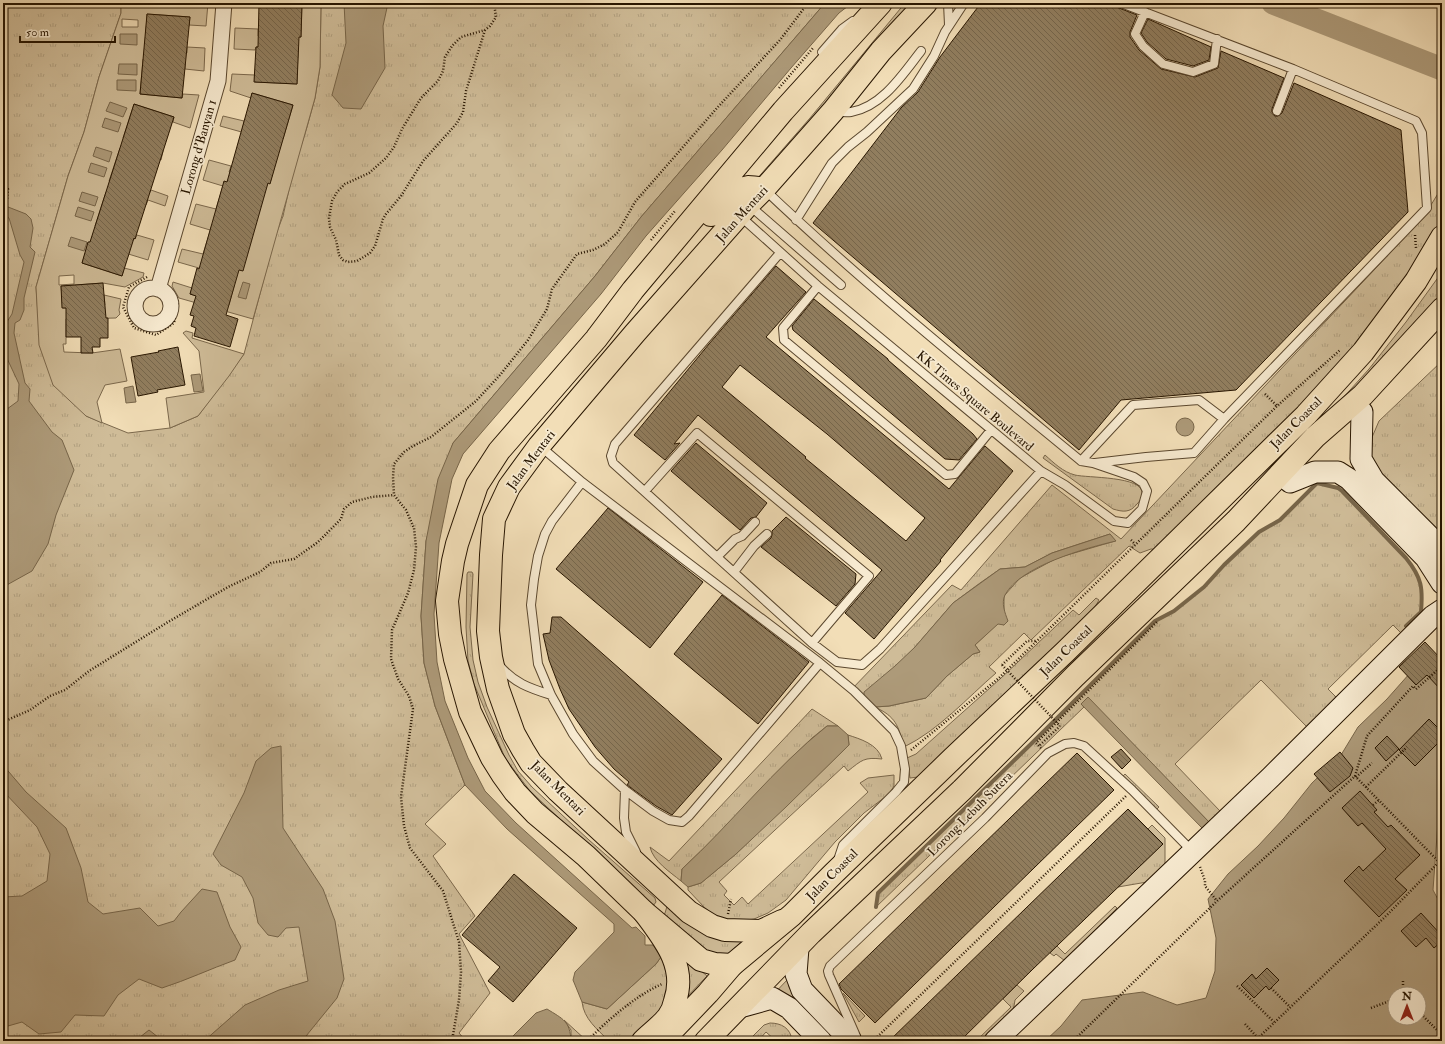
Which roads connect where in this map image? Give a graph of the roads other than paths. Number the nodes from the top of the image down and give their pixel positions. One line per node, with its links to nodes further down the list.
1 (224, 3): 24 (street, Lorong d'Banyan 1)
2 (875, 3): 12 (lane)
3 (881, 3): 25 (main road)
4 (926, 3): 14 (main road, Jalan Mentari)
5 (948, 3): 9 (lane)
6 (964, 3): 9 (lane)
7 (1121, 3): 8 (lane, KK Times Square Boulevard)
8 (1145, 12): 10 (lane, KK Times Square Boulevard); 10 (lane)
9 (950, 25): 18 (lane)
10 (1217, 39): 13 (lane, KK Times Square Boulevard)
11 (921, 51): 14 (lane)
12 (816, 59)
13 (1293, 69): 15 (lane); 29 (lane, KK Times Square Boulevard)
14 (833, 111): 16 (main road, Jalan Mentari)
15 (1277, 111)
16 (764, 189): 17 (main road, Jalan Mentari); 18 (lane, KK Times Square Boulevard); 25 (main road)
17 (744, 210): 20 (lane, KK Times Square Boulevard); 22 (lane); 31 (main road, Jalan Mentari)
18 (796, 220): 32 (lane, KK Times Square Boulevard)
19 (1442, 237): 55 (main road, Jalan Coastal)
20 (780, 253): 23 (lane, KK Times Square Boulevard); 37 (lane)
21 (644, 264): 27 (lane)
22 (841, 285)
23 (818, 286): 30 (lane, KK Times Square Boulevard); 30 (lane)
24 (158, 289)
25 (633, 290): 27 (main road)
26 (1437, 321): 28 (main road, Jalan Coastal); 38 (main road, Jalan Coastal)
27 (596, 339): 43 (main road)
28 (1362, 412): 36 (main road, Jalan Coastal); 41 (street)
29 (1224, 419): 32 (lane); 33 (lane, KK Times Square Boulevard)
30 (991, 430): 34 (lane, KK Times Square Boulevard)
31 (540, 446): 35 (lane); 45 (main road, Jalan Mentari)
32 (1081, 461): 33 (lane, KK Times Square Boulevard)
33 (1093, 463): 34 (lane, KK Times Square Boulevard)
34 (1041, 471): 48 (lane)
35 (582, 482): 50 (lane); 51 (lane)
36 (1290, 482): 38 (main road, Jalan Coastal); 46 (street)
37 (645, 491): 42 (lane); 48 (lane)
38 (1236, 521): 59 (main road, Jalan Coastal)
39 (755, 522): 42 (lane)
40 (767, 534): 44 (lane)
41 (1442, 549)
42 (717, 557): 44 (lane)
43 (453, 561): 45 (main road); 57 (main road)
44 (734, 572): 48 (lane)
45 (489, 575): 49 (main road, Jalan Mentari)
46 (1439, 579): 47 (street)
47 (1439, 617): 54 (street)
48 (812, 642)
49 (491, 657): 51 (lane); 53 (main road, Jalan Mentari)
50 (820, 663): 52 (lane); 55 (lane)
51 (551, 695): 52 (lane)
52 (625, 790): 56 (lane)
53 (587, 818): 56 (main road, Jalan Mentari); 57 (main road)
54 (1191, 853): 67 (lane, Lorong Lebuh Sutera); 68 (street)
55 (834, 872): 58 (main road, Jalan Coastal)
56 (656, 882): 58 (main road, Jalan Mentari)
57 (644, 912): 60 (main road); 63 (main road)
58 (792, 915): 60 (main road, Jalan Coastal)
59 (804, 940): 60 (main road); 61 (main road, Jalan Coastal); 66 (street)
60 (732, 965): 64 (main road, Jalan Coastal)
61 (740, 1007): 62 (street); 65 (main road, Jalan Coastal)
62 (807, 1031)
63 (643, 1041)
64 (662, 1041)
65 (706, 1041)
66 (851, 1041)
67 (858, 1041)
68 (995, 1041)

